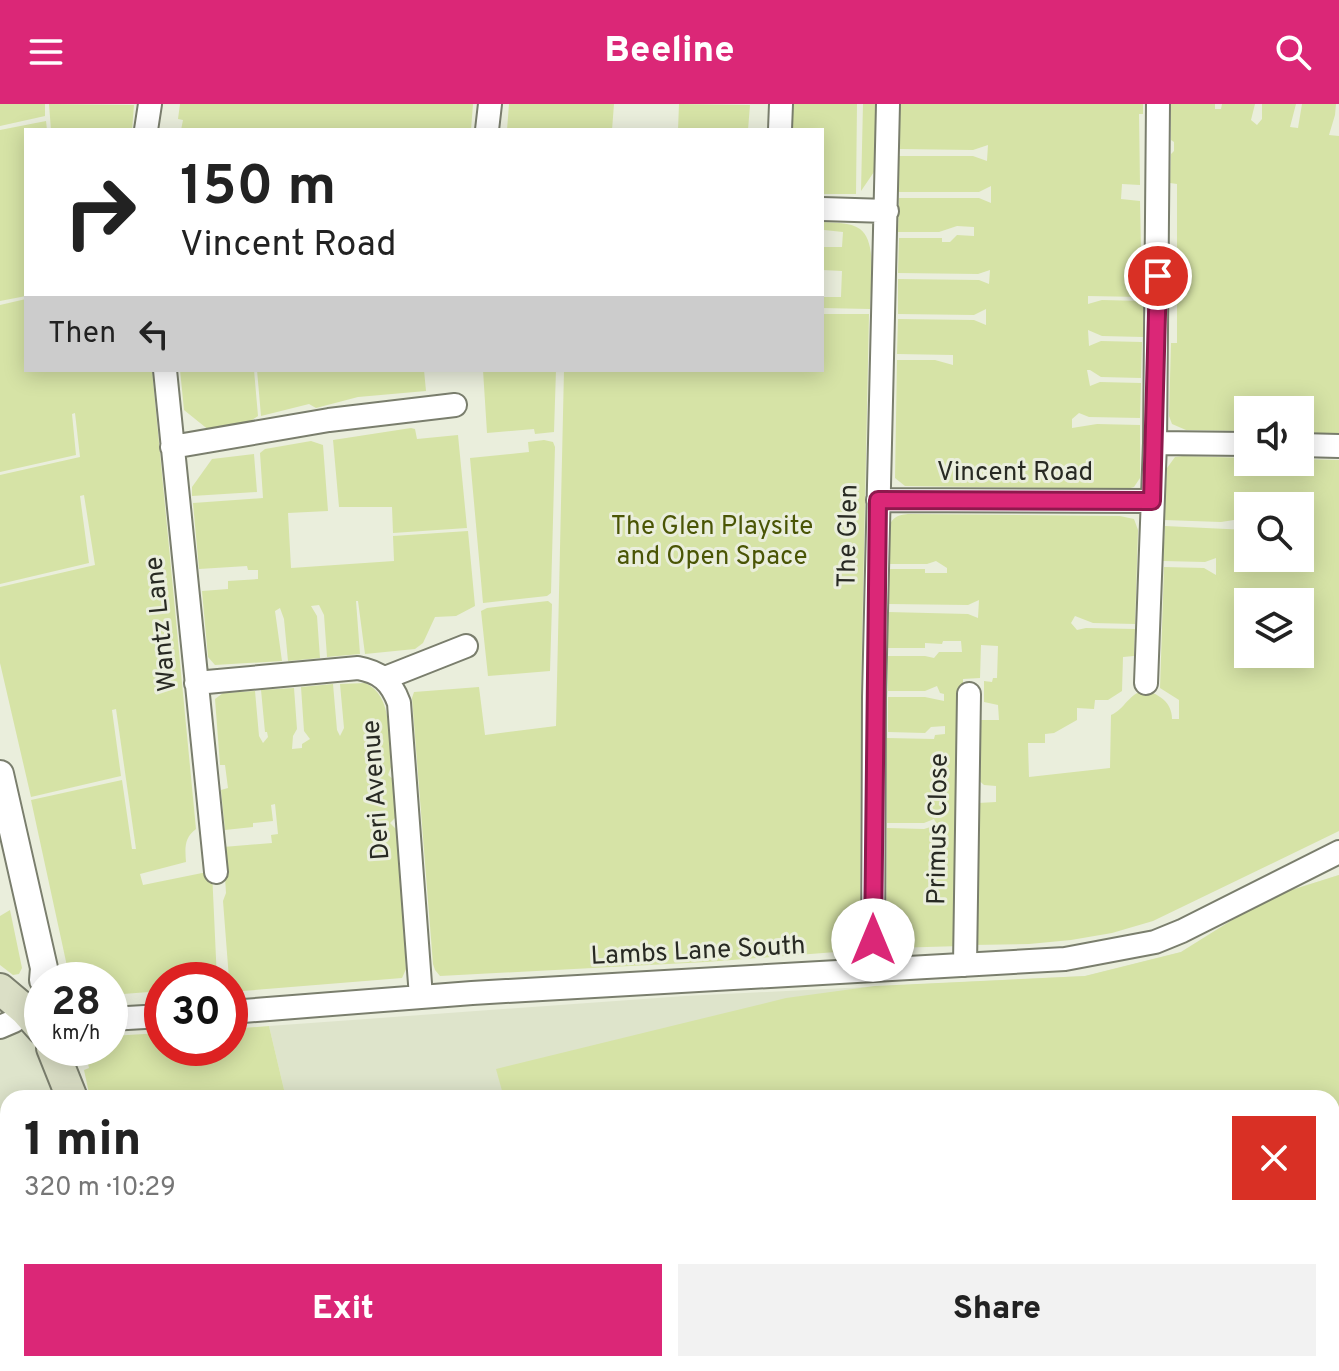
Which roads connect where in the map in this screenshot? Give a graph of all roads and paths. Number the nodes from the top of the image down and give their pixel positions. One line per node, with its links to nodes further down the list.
1 (150, 104): 6 (street)
2 (490, 104): 7 (street)
3 (781, 104): 8 (street)
4 (888, 104): 10 (street, The Glen)
5 (1158, 104): 13 (street)
6 (146, 128)
7 (487, 128)
8 (780, 128)
9 (824, 209): 10 (street)
10 (887, 211): 18 (street, The Glen)
11 (165, 372): 17 (street, Wantz Lane)
12 (455, 405): 17 (street)
13 (1155, 443): 14 (street); 19 (street)
14 (1234, 444)
15 (1314, 445): 16 (street)
16 (1339, 446)
17 (172, 447): 22 (street, Wantz Lane)
18 (878, 500): 19 (street, Vincent Road); 30 (street, The Glen)
19 (1152, 501): 23 (street)
20 (466, 646): 21 (street)
21 (385, 678): 22 (street); 32 (street, Deri Avenue)
22 (196, 683): 27 (street, Wantz Lane)
23 (1146, 683)
24 (969, 694): 29 (street, Primus Close)
25 (0, 774): 28 (street)
26 (1339, 852): 29 (street, Lambs Lane South)
27 (216, 872)
28 (43, 962)
29 (965, 965): 30 (street, Lambs Lane South)
30 (873, 970): 32 (street, Lambs Lane South)
31 (0, 989): 33 (main road)
32 (421, 997): 34 (street, Lambs Lane South)
33 (24, 1002)
34 (248, 1011)
35 (24, 1015): 36 (street)
36 (0, 1027)
37 (59, 1066): 38 (main road)
38 (69, 1090)

